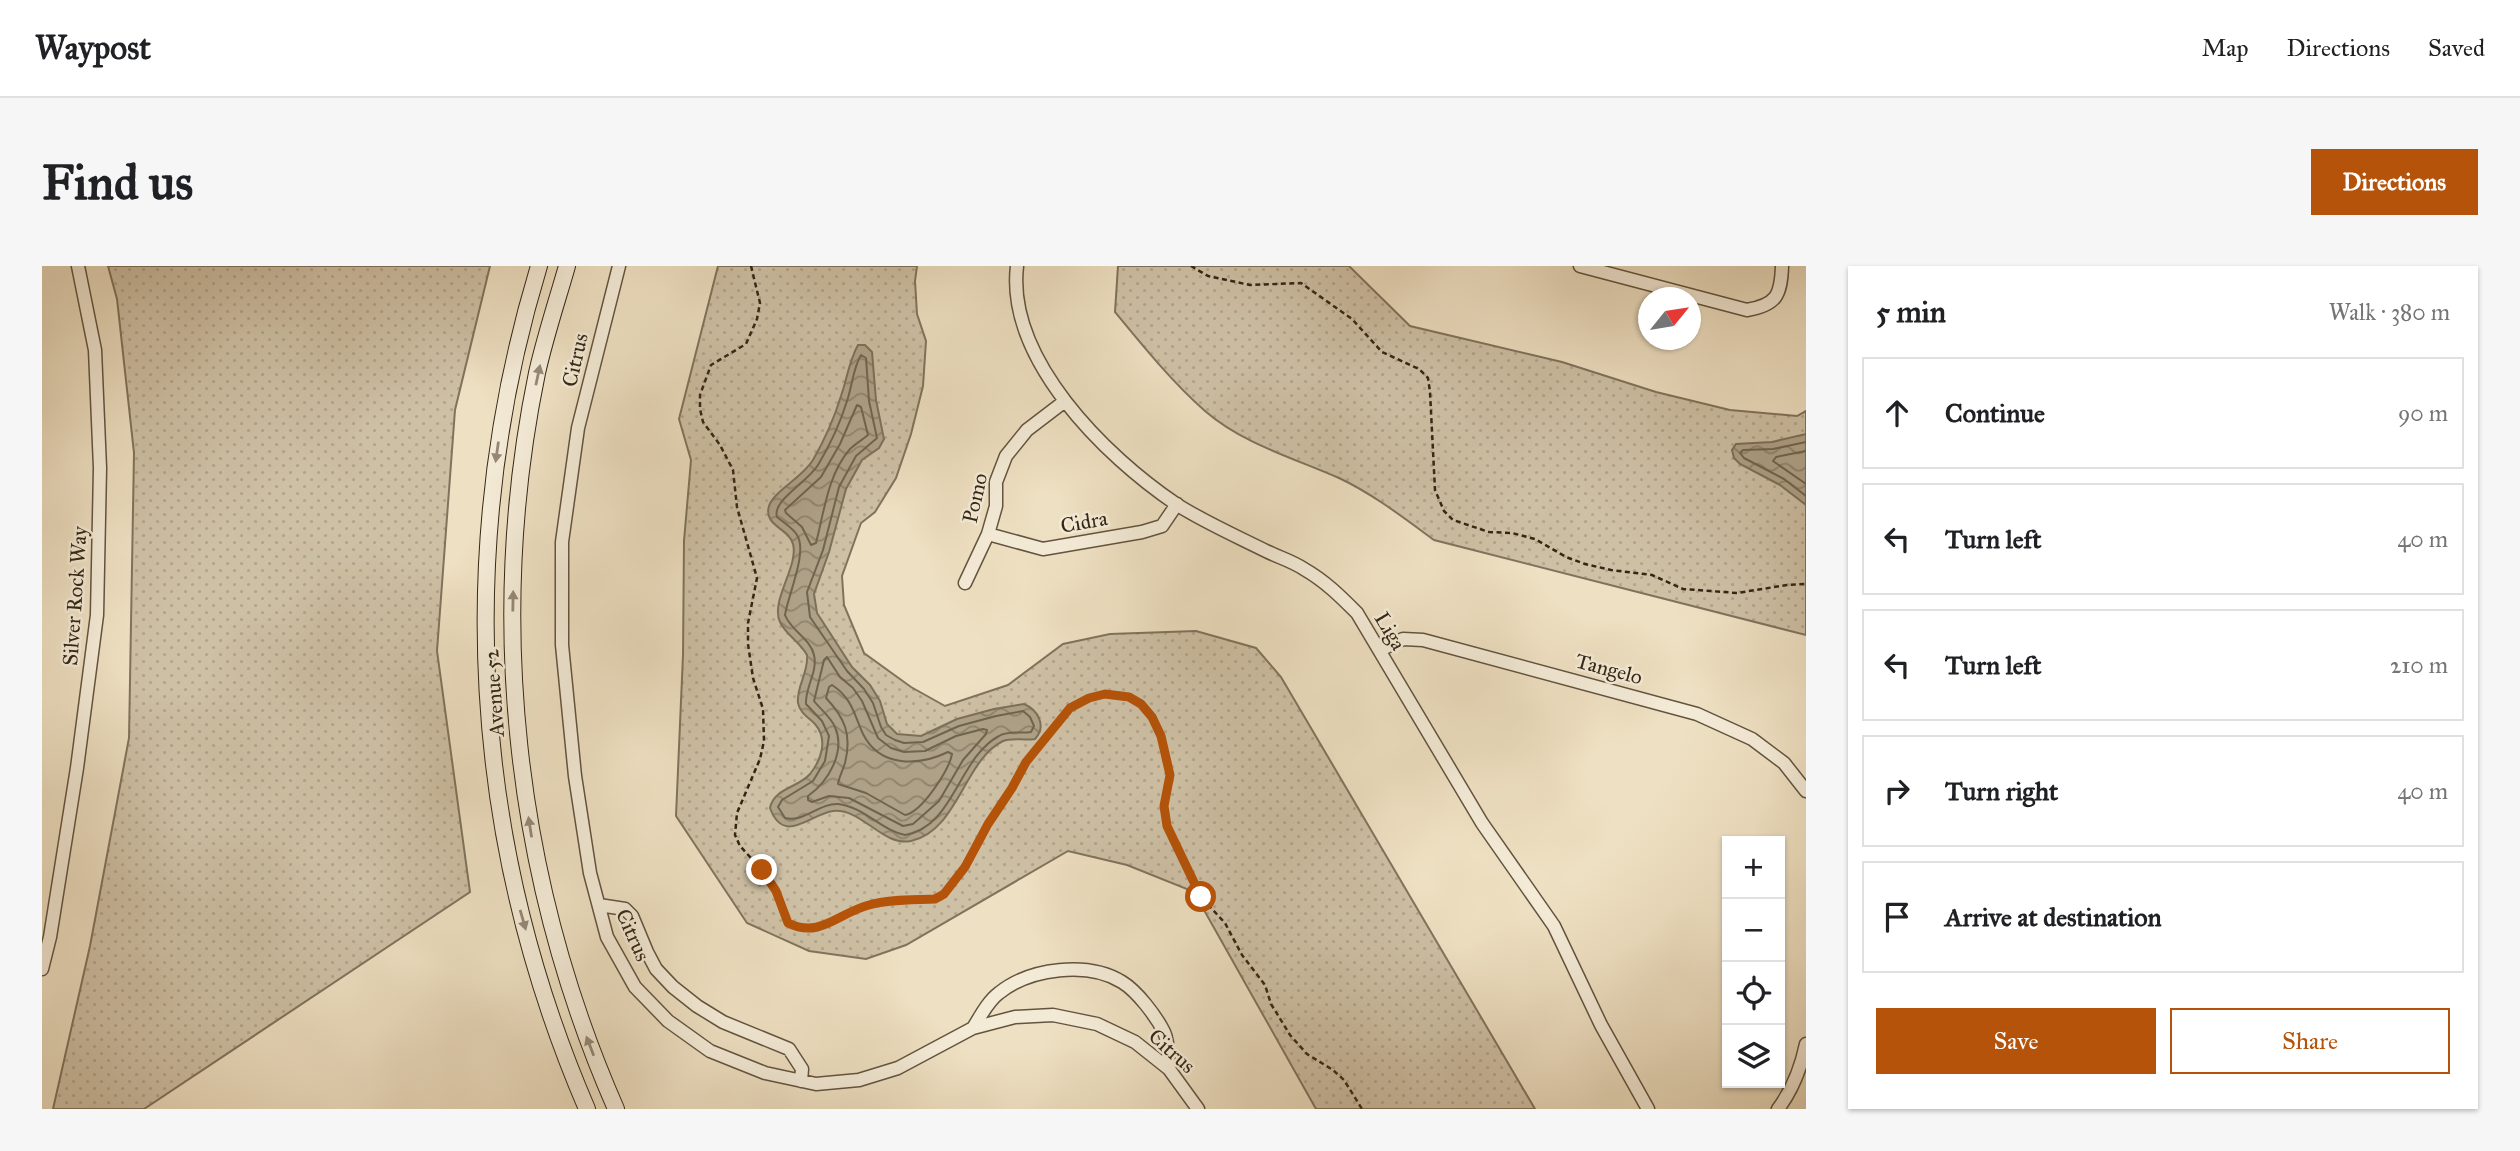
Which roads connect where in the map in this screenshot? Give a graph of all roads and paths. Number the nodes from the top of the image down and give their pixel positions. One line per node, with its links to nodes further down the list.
1 (78, 266): 18 (street, Silver Rock Way)
2 (539, 266): 24 (main road, Avenue 52, one-way to 24)
3 (567, 266): 25 (main road, Avenue 52, one-way to 3)
4 (619, 266): 17 (street, Citrus)
5 (751, 266): 27 (path)
6 (1017, 266): 10 (street, Liga)
7 (1191, 266): 14 (path)
8 (1580, 266): 9 (street)
9 (1782, 266)
10 (1065, 401): 11 (street, Liga); 12 (street, Pomo)
11 (1177, 504): 12 (street, Cidra); 15 (street, Liga)
12 (988, 534): 13 (street, Pomo)
13 (965, 583)
14 (1806, 584)
15 (1380, 650): 16 (street, Tangelo); 28 (street, Liga)
16 (1806, 791)
17 (599, 905): 23 (street, Citrus); 23 (street)
18 (42, 969)
19 (972, 1027): 22 (street, Citrus); 22 (street); 23 (street, Citrus)
20 (1806, 1044): 21 (street)
21 (1804, 1065): 29 (street)
22 (1169, 1069): 26 (street, Citrus)
23 (801, 1081)
24 (587, 1109)
25 (616, 1109)
26 (1198, 1109)
27 (1362, 1109)
28 (1648, 1109)
29 (1778, 1109)

